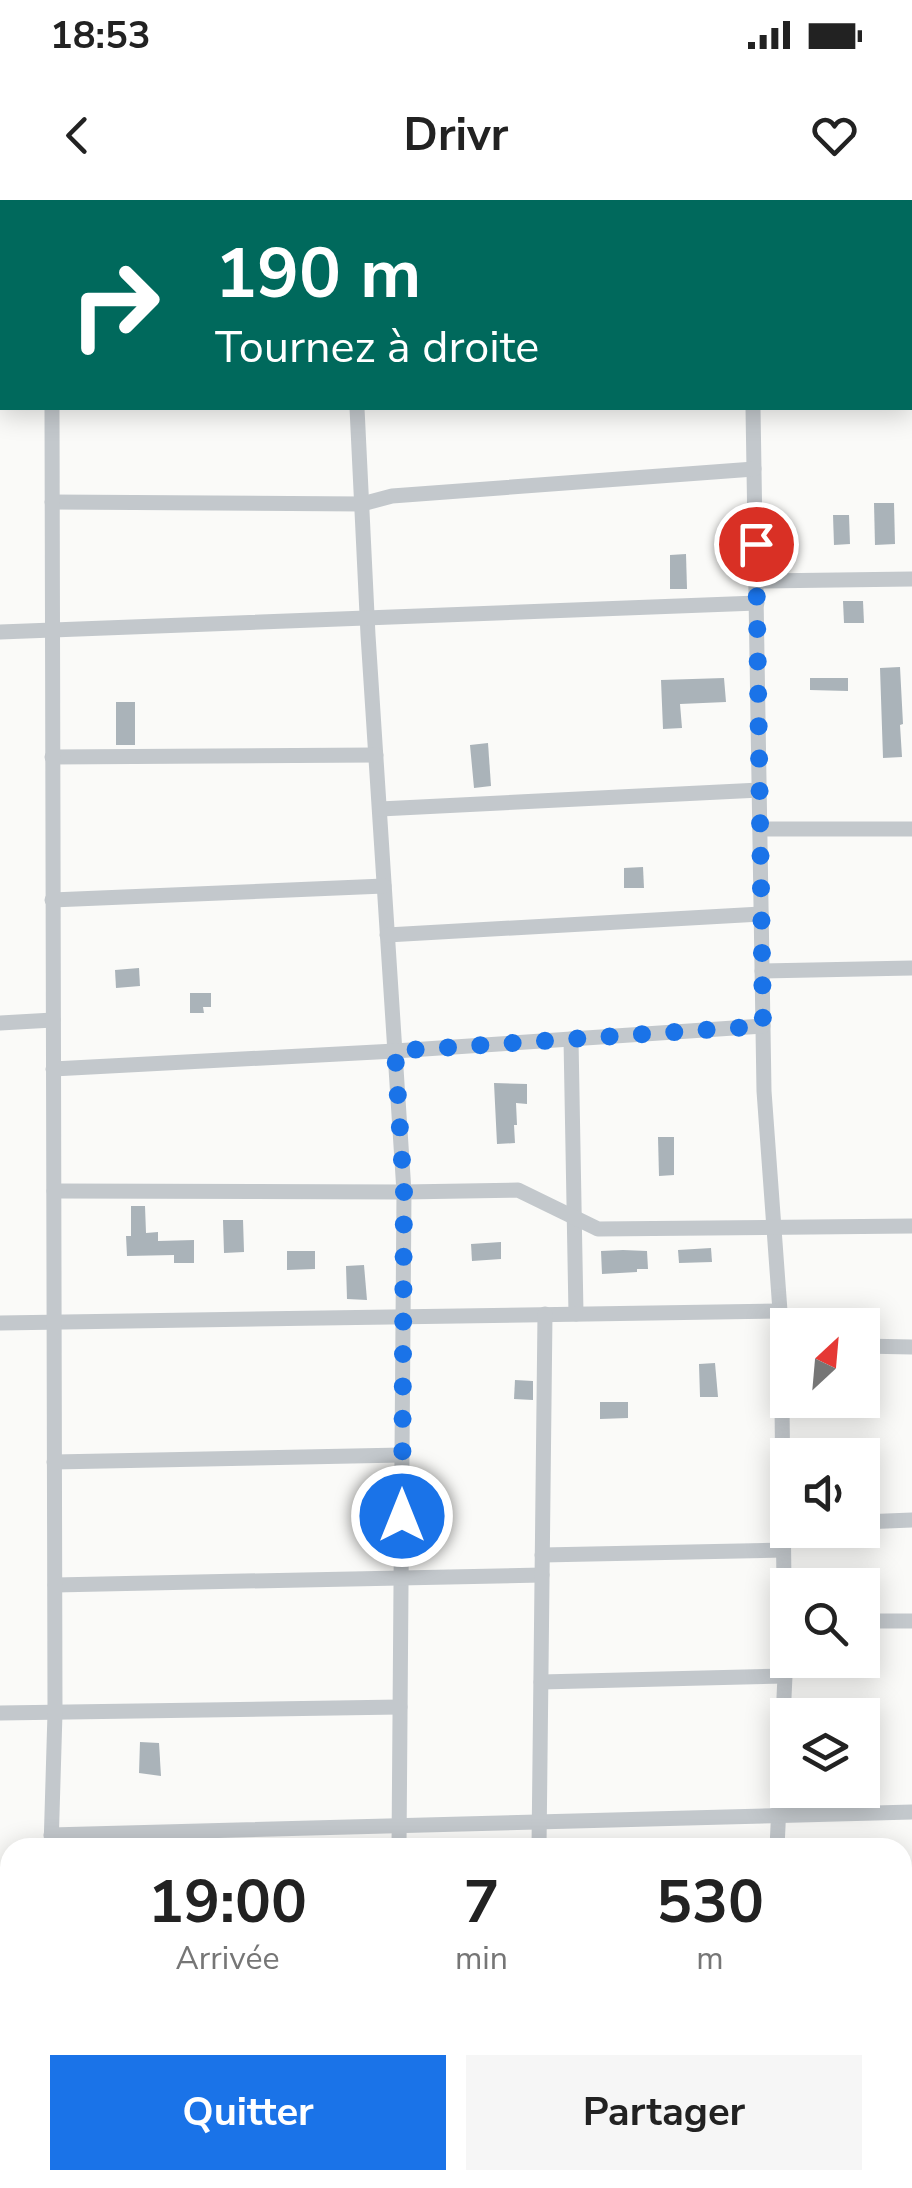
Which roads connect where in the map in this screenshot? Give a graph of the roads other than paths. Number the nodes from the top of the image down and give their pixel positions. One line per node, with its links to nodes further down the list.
1 (52, 410): 5 (street)
2 (357, 410): 6 (street)
3 (753, 410): 4 (street)
4 (754, 470): 6 (street); 8 (street)
5 (52, 502): 6 (street); 11 (street)
6 (362, 504): 10 (street)
7 (912, 579): 8 (street)
8 (756, 581): 9 (street)
9 (756, 604): 10 (street); 15 (street)
10 (368, 618): 11 (street); 13 (street)
11 (52, 630): 12 (street); 14 (street)
12 (0, 632)
13 (376, 755): 14 (street); 16 (street)
14 (52, 757): 20 (street)
15 (760, 790): 16 (street); 17 (street)
16 (380, 808): 19 (street)
17 (760, 829): 18 (street); 21 (street)
18 (912, 829)
19 (384, 886): 20 (street); 22 (street)
20 (52, 900): 25 (street)
21 (762, 914): 22 (street); 24 (street)
22 (388, 935): 29 (street)
23 (912, 968): 24 (street)
24 (762, 971): 27 (street)
25 (53, 1020): 26 (street); 30 (street)
26 (0, 1024)
27 (763, 1026): 28 (street); 35 (street)
28 (572, 1039): 29 (street); 33 (street)
29 (395, 1051): 30 (street); 32 (street)
30 (53, 1069): 31 (street)
31 (54, 1190): 32 (street); 42 (street)
32 (404, 1192): 33 (street); 40 (street)
33 (574, 1218): 35 (street); 39 (street)
34 (912, 1226): 35 (street)
35 (774, 1229): 36 (street)
36 (780, 1308)
37 (770, 1311): 39 (street)
38 (544, 1314): 39 (street); 40 (street); 50 (street)
39 (576, 1314)
40 (403, 1316): 42 (street); 45 (street)
41 (0, 1322): 42 (street)
42 (54, 1322): 46 (street)
43 (880, 1346): 44 (street)
44 (912, 1347)
45 (402, 1455): 46 (street); 53 (street)
46 (54, 1462): 54 (street)
47 (912, 1520): 48 (street)
48 (880, 1521)
49 (783, 1550): 50 (street); 51 (street)
50 (542, 1556): 52 (street)
51 (784, 1568)
52 (542, 1575): 53 (street); 59 (street)
53 (401, 1578): 54 (street); 60 (street)
54 (54, 1586): 61 (street)
55 (880, 1622): 56 (street)
56 (912, 1622)
57 (770, 1676): 59 (street)
58 (785, 1678): 64 (street)
59 (541, 1682): 65 (street)
60 (400, 1707): 61 (street); 66 (street)
61 (55, 1713): 62 (street); 67 (street)
62 (0, 1714)
63 (912, 1812): 64 (street)
64 (779, 1814): 65 (street); 71 (street)
65 (540, 1821): 66 (street); 70 (street)
66 (399, 1825): 68 (street); 69 (street)
67 (51, 1838)
68 (116, 1838)
69 (399, 1838)
70 (539, 1838)
71 (778, 1838)

